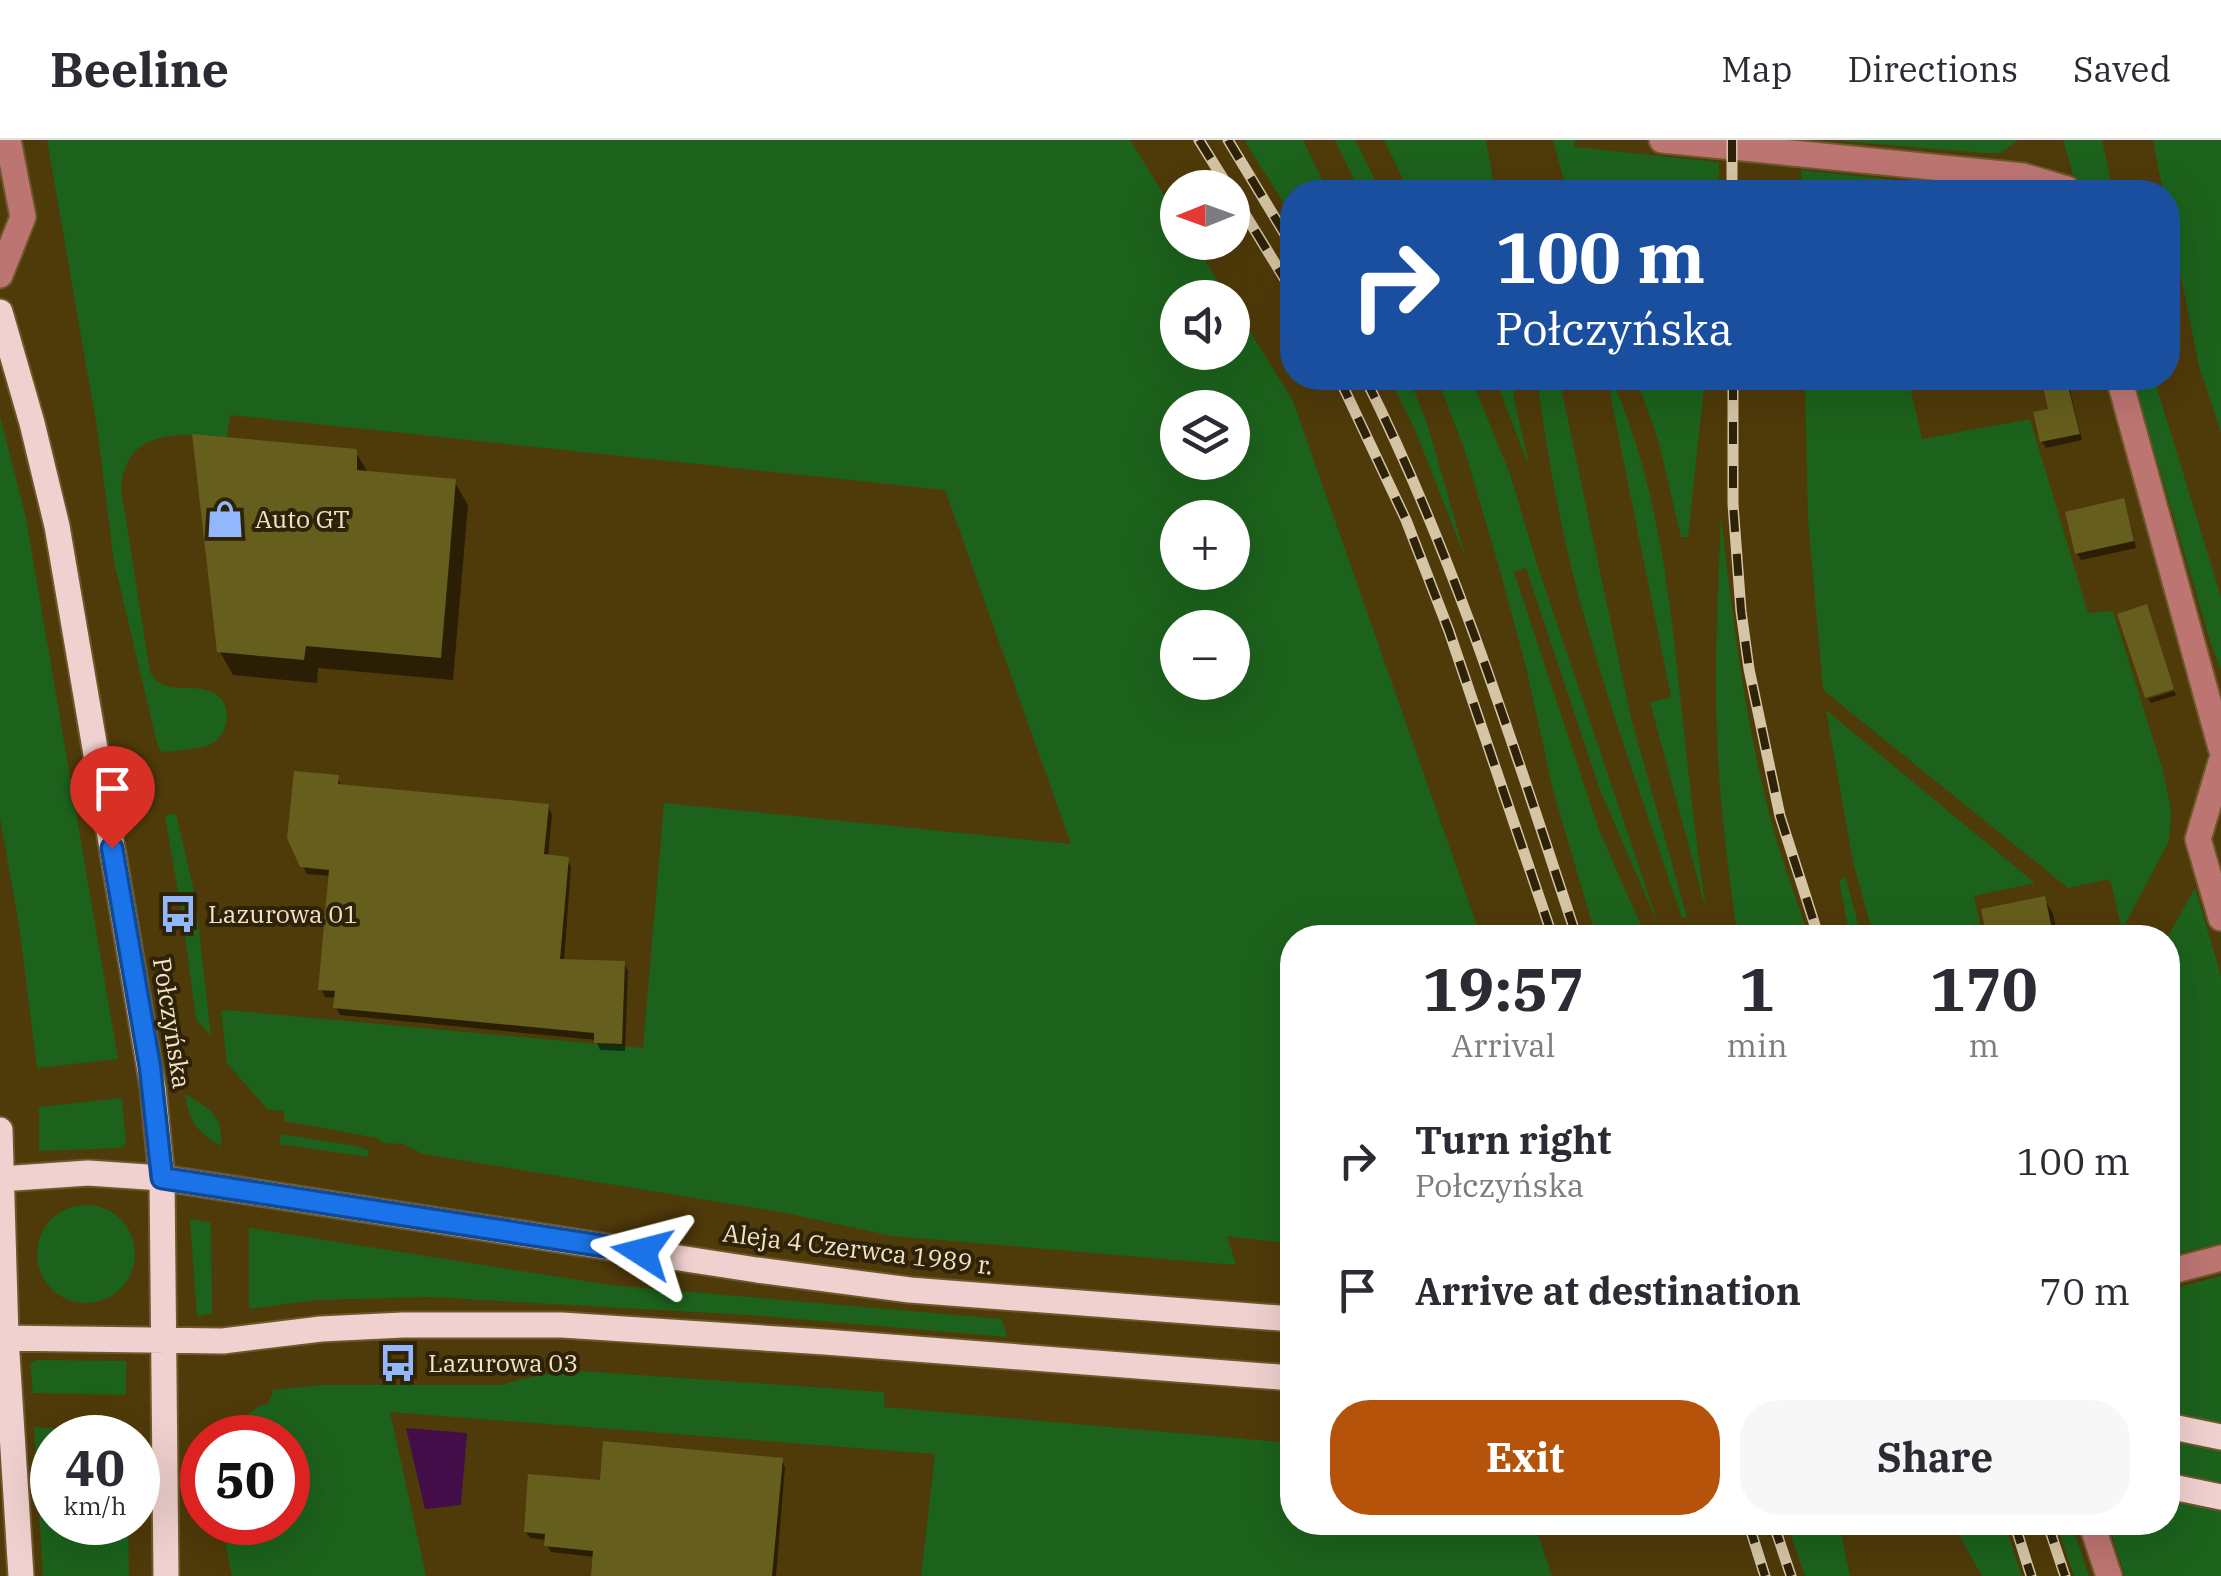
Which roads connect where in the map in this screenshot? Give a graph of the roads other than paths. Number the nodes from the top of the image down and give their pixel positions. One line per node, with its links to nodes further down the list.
1 (8, 140): 4 (lane)
2 (1662, 140): 3 (lane)
3 (2036, 180)
4 (0, 275)
5 (0, 312): 11 (main road, Połczyńska)
6 (2122, 390): 7 (lane)
7 (2221, 748)
8 (2221, 762): 9 (lane)
9 (2221, 918)
10 (0, 1130): 12 (main road)
11 (162, 1178): 12 (main road, Aleja 4 Czerwca 1989 r.); 15 (main road, Aleja 4 Czerwca 1989 r.); 17 (main road, Połczyńska)
12 (1, 1179): 16 (main road)
13 (2221, 1258): 14 (lane)
14 (2180, 1269)
15 (1280, 1318)
16 (3, 1338): 17 (main road); 24 (main road)
17 (163, 1341): 18 (main road); 25 (main road, Połczyńska)
18 (1280, 1377)
19 (2180, 1428): 20 (main road)
20 (2221, 1437)
21 (2180, 1489): 22 (main road)
22 (2221, 1498)
23 (2096, 1535): 26 (lane)
24 (20, 1576)
25 (166, 1576)
26 (2109, 1576)

